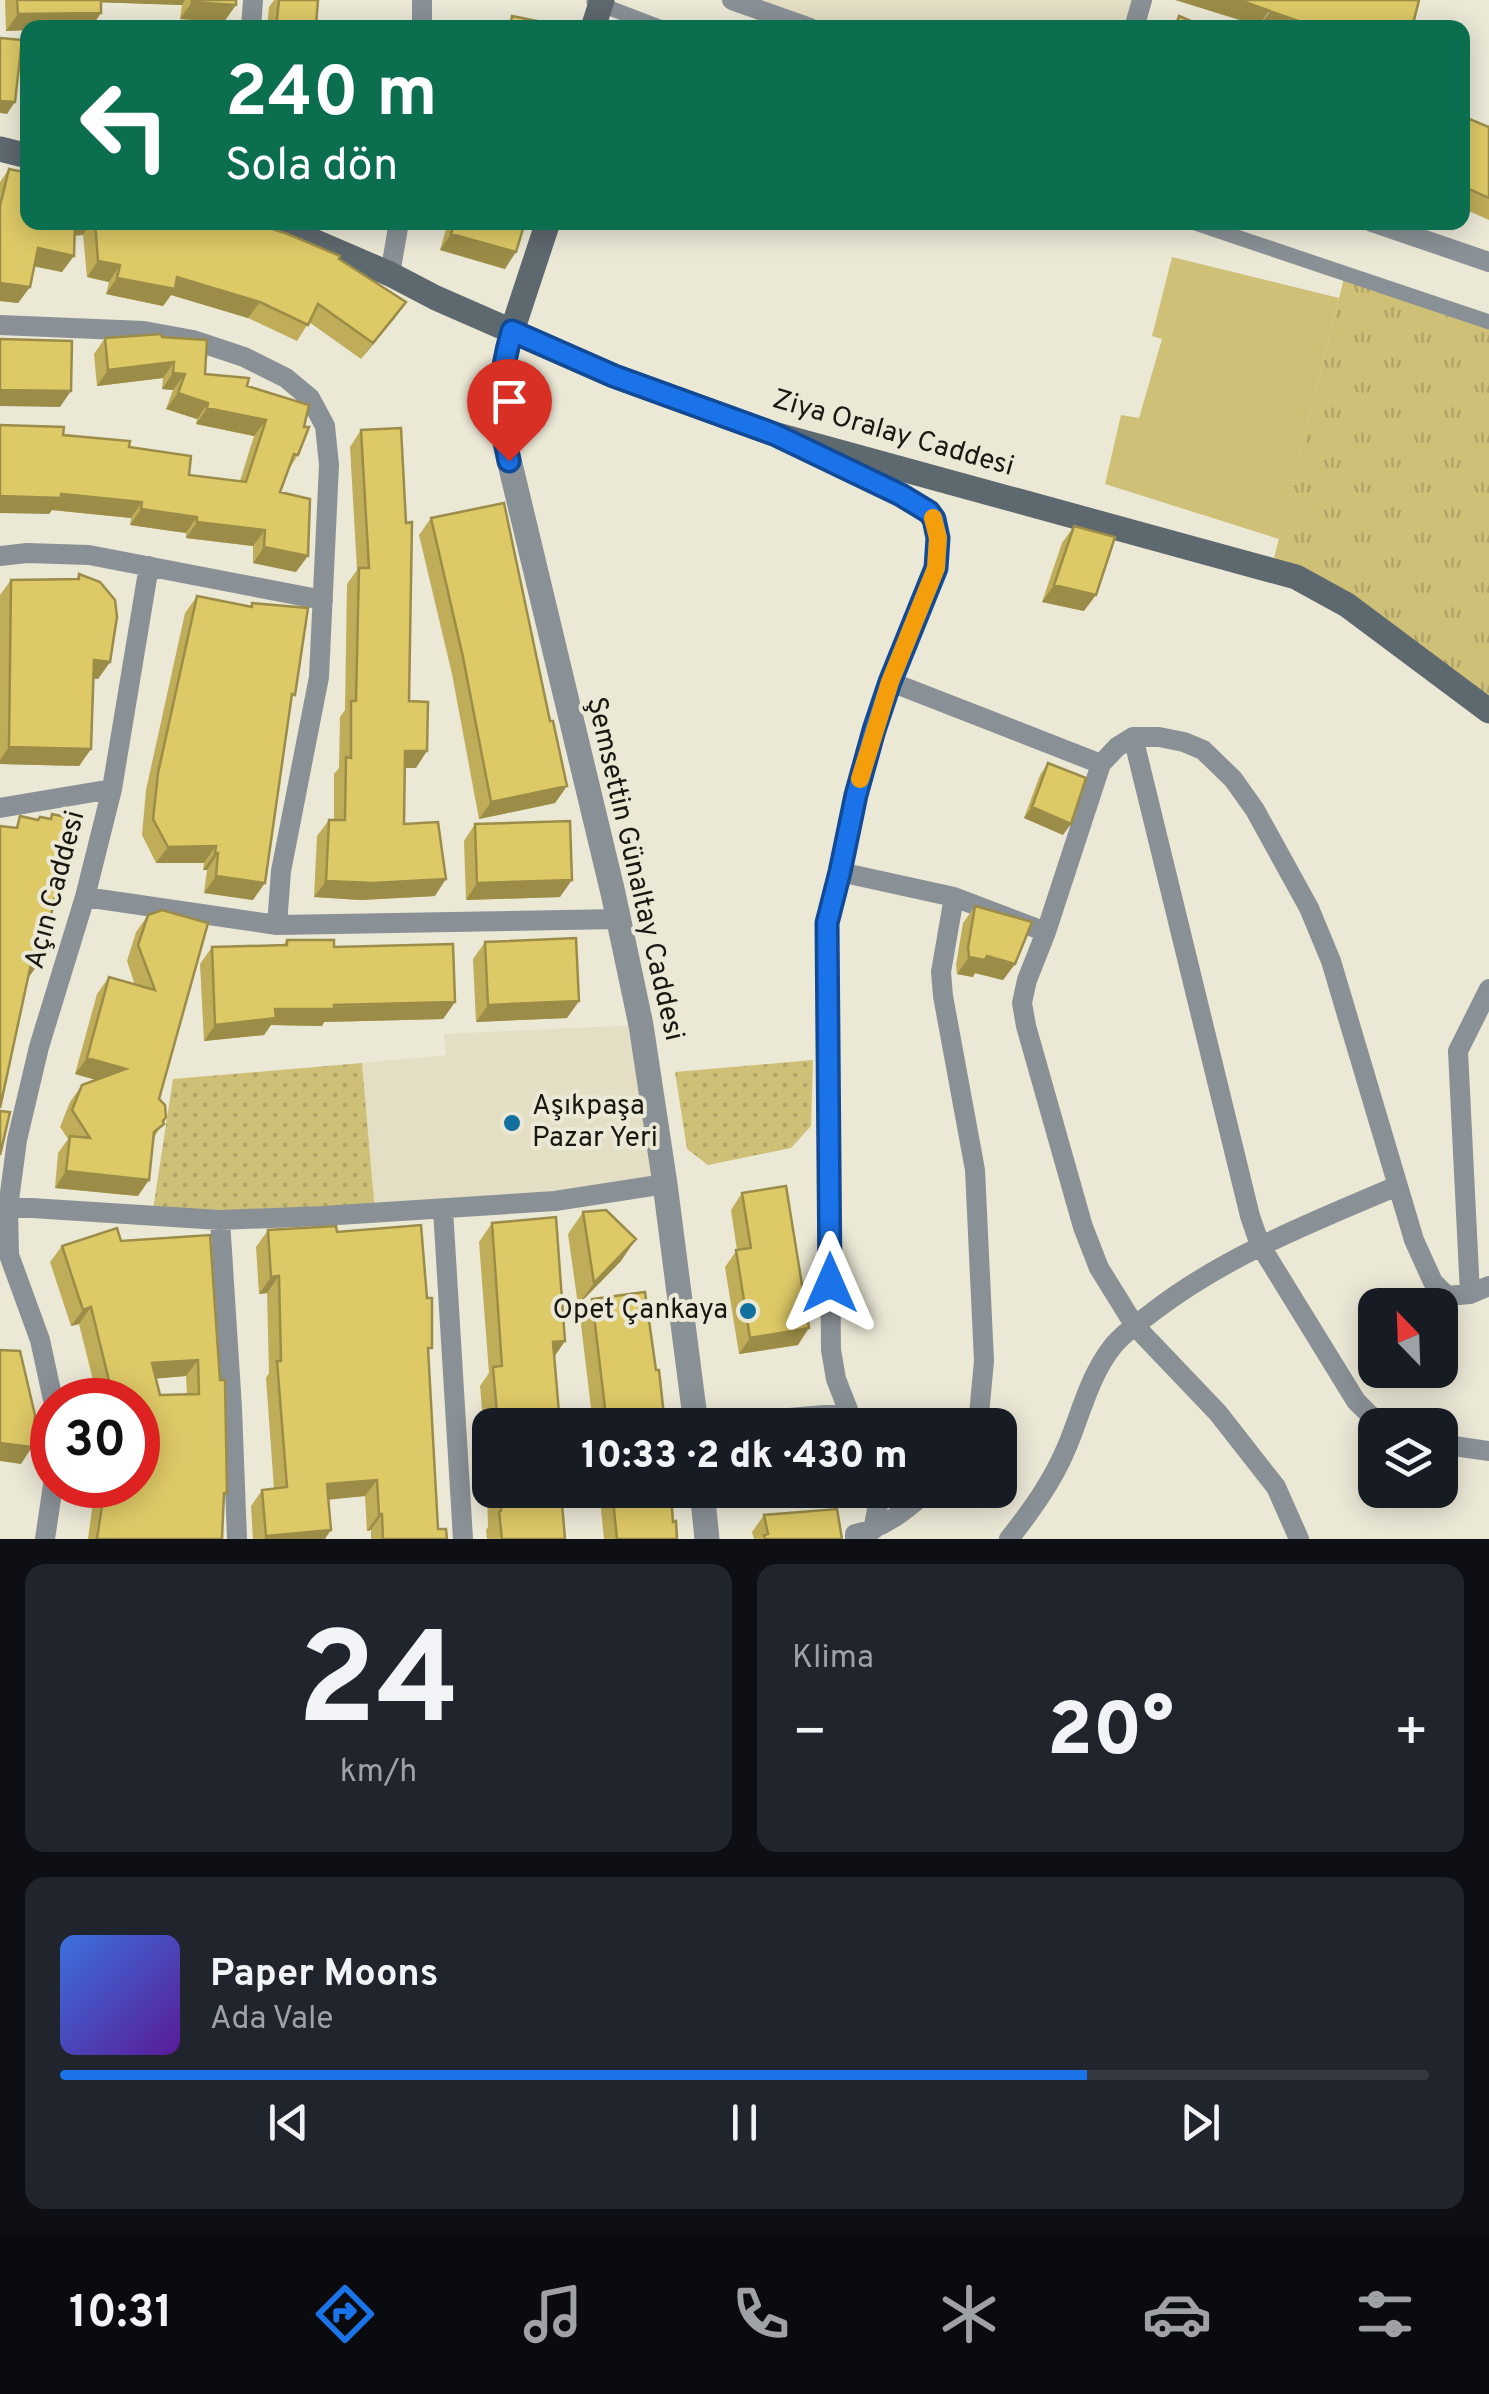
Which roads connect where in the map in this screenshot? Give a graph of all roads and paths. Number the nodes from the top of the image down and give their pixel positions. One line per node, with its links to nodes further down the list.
1 (732, 0): 4 (street)
2 (596, 8): 3 (street)
3 (636, 20)
4 (788, 20)
5 (288, 230): 11 (main road, Ziya Oralay Caddesi)
6 (398, 230): 11 (street)
7 (545, 230): 14 (main road)
8 (1216, 230): 12 (street)
9 (1395, 230): 10 (street)
10 (1489, 262)
11 (390, 274): 14 (main road, Ziya Oralay Caddesi)
12 (1489, 322)
13 (0, 325): 18 (street)
14 (512, 331): 15 (main road, Ziya Oralay Caddesi); 28 (street, Şemsettin Günaltay Caddesi)
15 (774, 434): 19 (street); 20 (main road, Ziya Oralay Caddesi)
16 (0, 556): 17 (street)
17 (149, 566): 18 (street); 23 (street, Açın Caddesi)
18 (323, 600): 29 (street)
19 (890, 682): 22 (street); 25 (street)
20 (1489, 712)
21 (1132, 738): 22 (street); 33 (street); 37 (street)
22 (1101, 764): 30 (street)
23 (112, 789): 24 (street); 26 (street, Açın Caddesi)
24 (0, 808)
25 (840, 872): 27 (street); 42 (street)
26 (85, 897): 29 (street); 34 (street, Açın Caddesi)
27 (954, 897): 30 (street); 43 (street)
28 (619, 919): 29 (street); 32 (street, Şemsettin Günaltay Caddesi)
29 (277, 925)
30 (1046, 932): 39 (street)
31 (1489, 988): 38 (street)
32 (665, 1184): 35 (street); 41 (street, Şemsettin Günaltay Caddesi)
33 (1397, 1186): 37 (street); 38 (street)
34 (4, 1208): 36 (street); 40 (street, Açın Caddesi)
35 (443, 1209): 36 (street); 54 (street)
36 (220, 1220): 53 (street)
37 (1260, 1245): 39 (street); 44 (street)
38 (1480, 1290)
39 (1135, 1326): 56 (street); 57 (street)
40 (48, 1378)
41 (694, 1408)
42 (847, 1408)
43 (980, 1408)
44 (1363, 1408)
45 (1458, 1447): 46 (street)
46 (1489, 1451)
47 (50, 1508): 52 (street)
48 (704, 1508): 55 (street)
49 (876, 1508): 51 (street)
50 (909, 1508): 51 (street)
51 (864, 1535)
52 (45, 1539)
53 (237, 1539)
54 (463, 1539)
55 (707, 1539)
56 (1009, 1539)
57 (1299, 1539)

